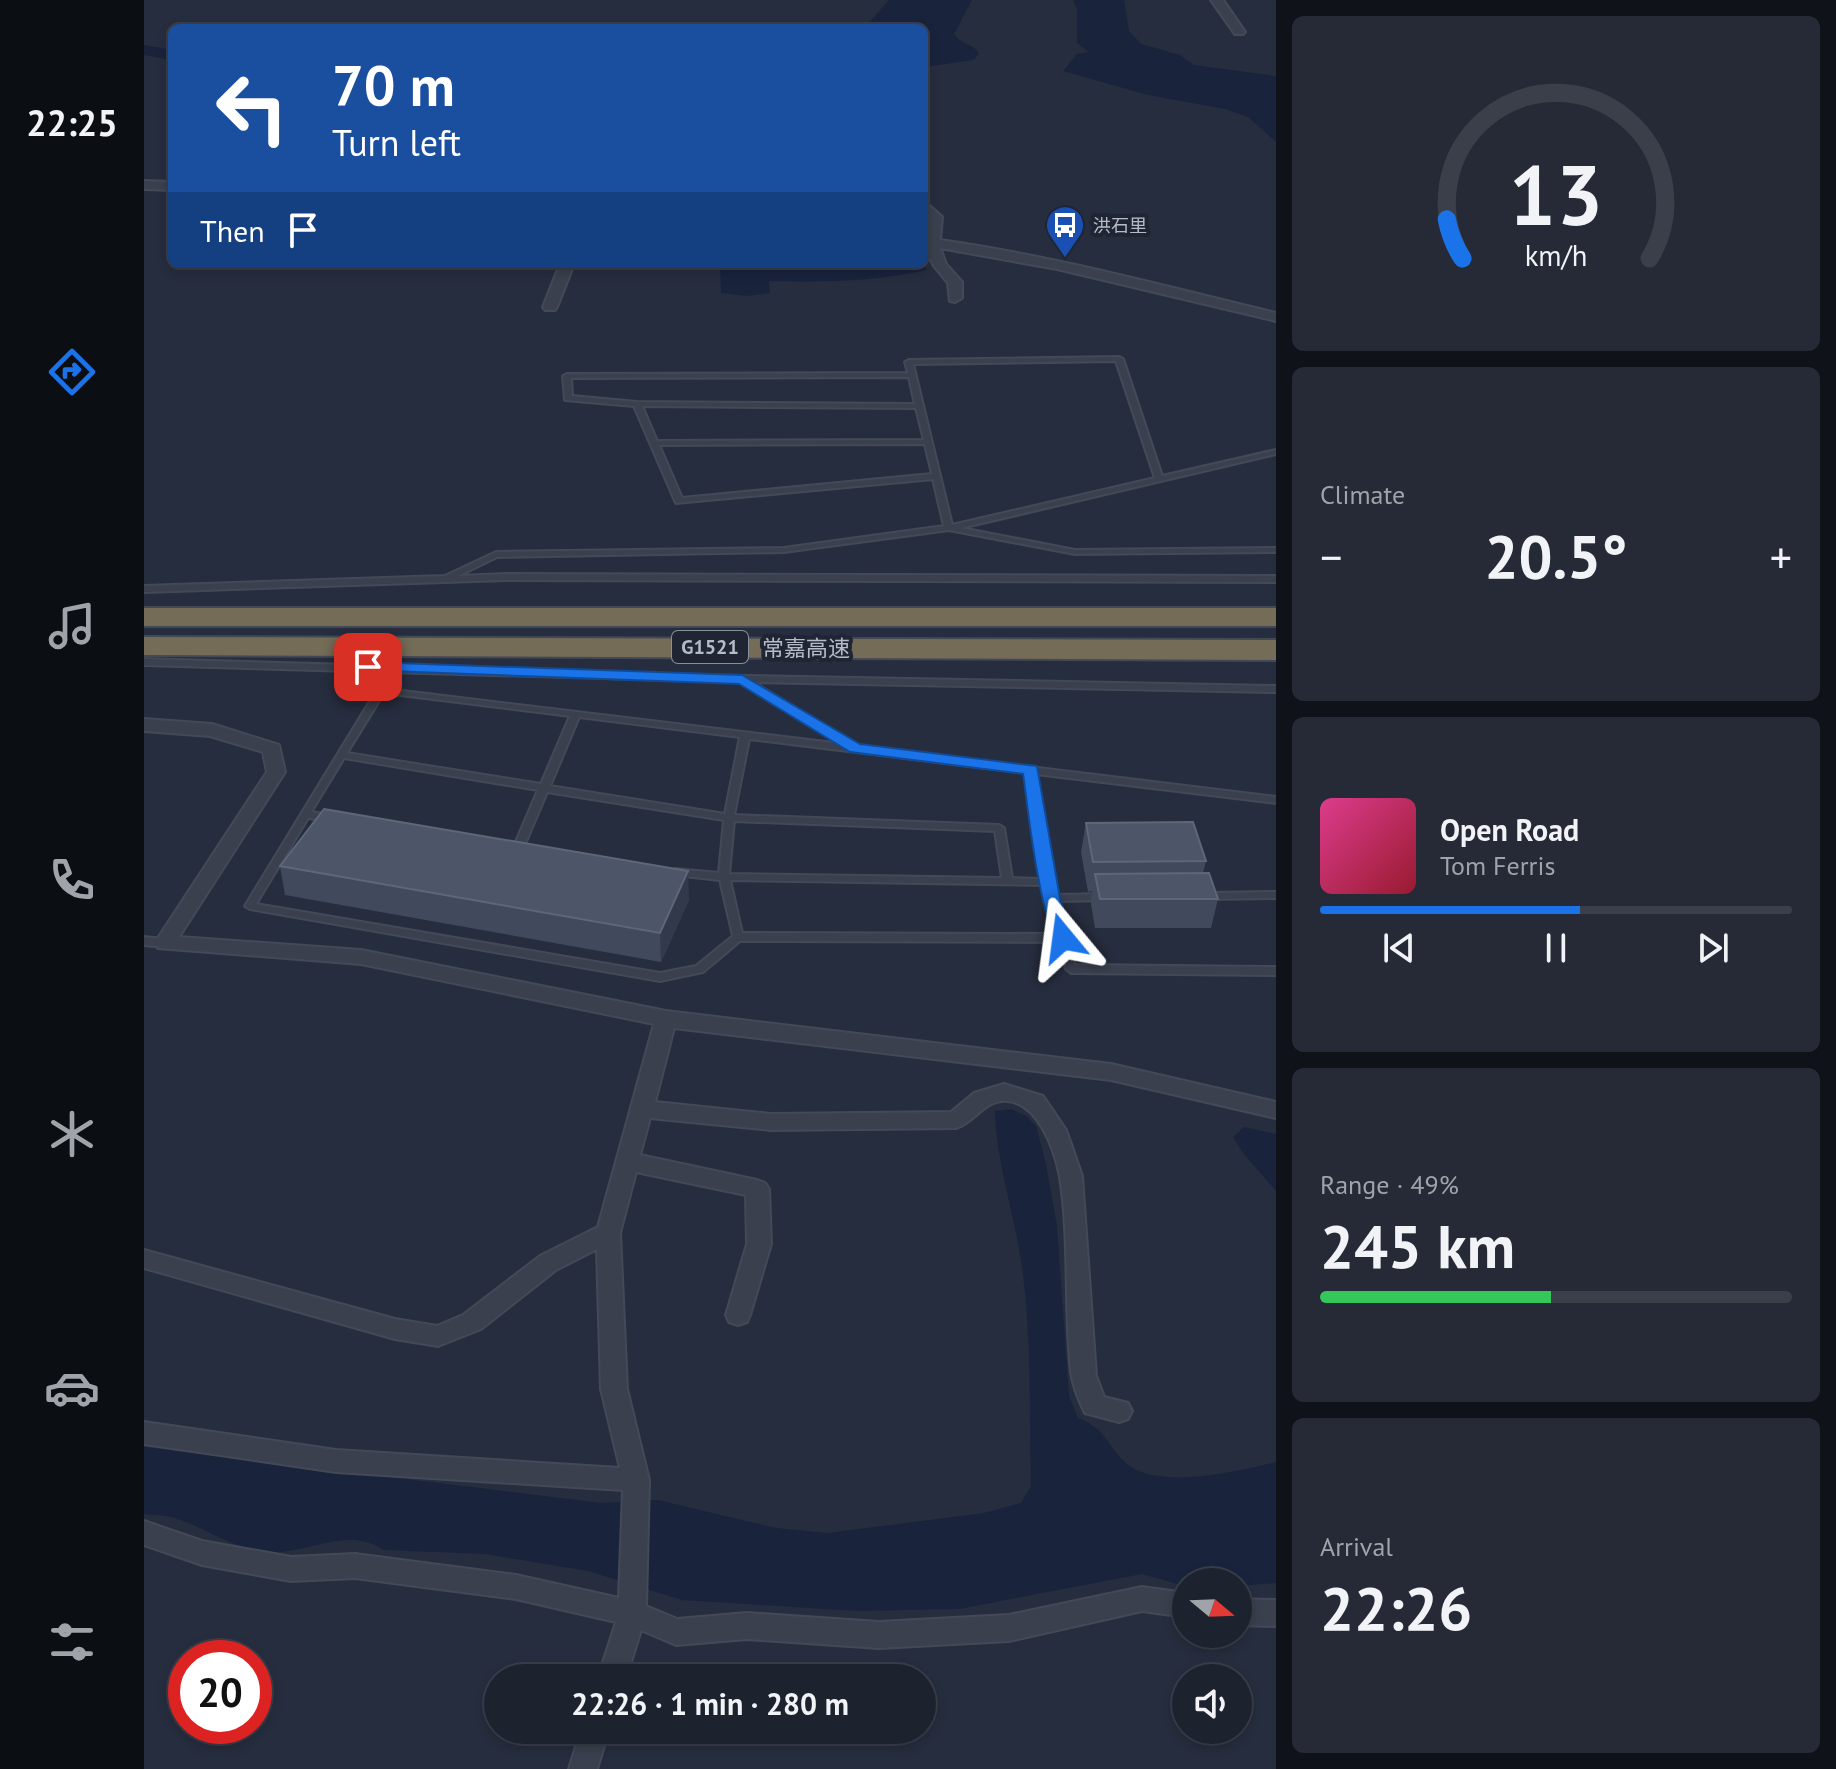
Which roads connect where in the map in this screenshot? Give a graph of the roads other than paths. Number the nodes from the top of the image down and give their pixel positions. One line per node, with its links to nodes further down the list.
1 (1217, 0): 2 (street)
2 (1239, 32)
3 (144, 185): 4 (street)
4 (168, 186)
5 (928, 209): 6 (street)
6 (928, 242): 8 (street); 10 (street)
7 (565, 268): 9 (street)
8 (955, 298)
9 (550, 307)
10 (1276, 317)
11 (912, 375): 12 (lane); 13 (lane); 18 (lane)
12 (637, 404): 13 (lane); 15 (lane)
13 (920, 406): 14 (lane)
14 (928, 442): 15 (lane); 17 (lane)
15 (654, 443): 17 (lane)
16 (1276, 452): 18 (lane)
17 (936, 476): 19 (lane)
18 (1159, 478): 19 (lane)
19 (949, 528): 20 (lane); 21 (lane)
20 (1276, 550)
21 (445, 579): 22 (lane); 23 (lane)
22 (1276, 579)
23 (144, 589)
24 (144, 617): 25 (highway, 常嘉高速 / G1521)
25 (1276, 617)
26 (144, 646): 27 (highway, 常嘉高速 / G1521)
27 (1276, 650)
28 (144, 662): 29 (lane)
29 (742, 679): 30 (lane); 34 (lane)
30 (1276, 689)
31 (576, 714): 33 (lane); 35 (lane); 42 (lane)
32 (144, 725): 54 (street)
33 (745, 735): 34 (lane); 39 (lane)
34 (856, 749): 36 (lane)
35 (341, 755): 38 (lane); 39 (lane)
36 (1031, 770): 37 (lane); 47 (lane)
37 (1276, 800)
38 (305, 814): 40 (lane); 52 (lane)
39 (729, 818): 45 (lane); 46 (lane)
40 (335, 819)
41 (501, 848): 42 (lane)
42 (517, 851): 43 (lane)
43 (532, 853)
44 (666, 871): 45 (lane)
45 (724, 877): 46 (lane); 52 (lane)
46 (1008, 881): 47 (lane)
47 (1049, 882): 51 (lane)
48 (1276, 895): 49 (lane)
49 (1186, 896)
50 (1111, 897): 51 (lane)
51 (1051, 898): 53 (lane)
52 (738, 937): 53 (lane)
53 (1063, 938): 55 (lane)
54 (154, 942): 56 (street)
55 (1276, 971)
56 (666, 1019): 57 (street); 58 (street)
57 (641, 1109): 59 (street); 63 (street)
58 (1276, 1110)
59 (627, 1161): 60 (street); 62 (street)
60 (608, 1233): 61 (street); 65 (street)
61 (144, 1259)
62 (738, 1315)
63 (1119, 1411)
64 (144, 1433): 65 (street)
65 (636, 1480): 69 (street)
66 (144, 1533): 69 (street)
67 (1172, 1603): 69 (street)
68 (1252, 1612): 70 (street)
69 (632, 1613): 71 (street)
70 (1276, 1613)
71 (616, 1664)
72 (591, 1744): 73 (street)
73 (583, 1769)

